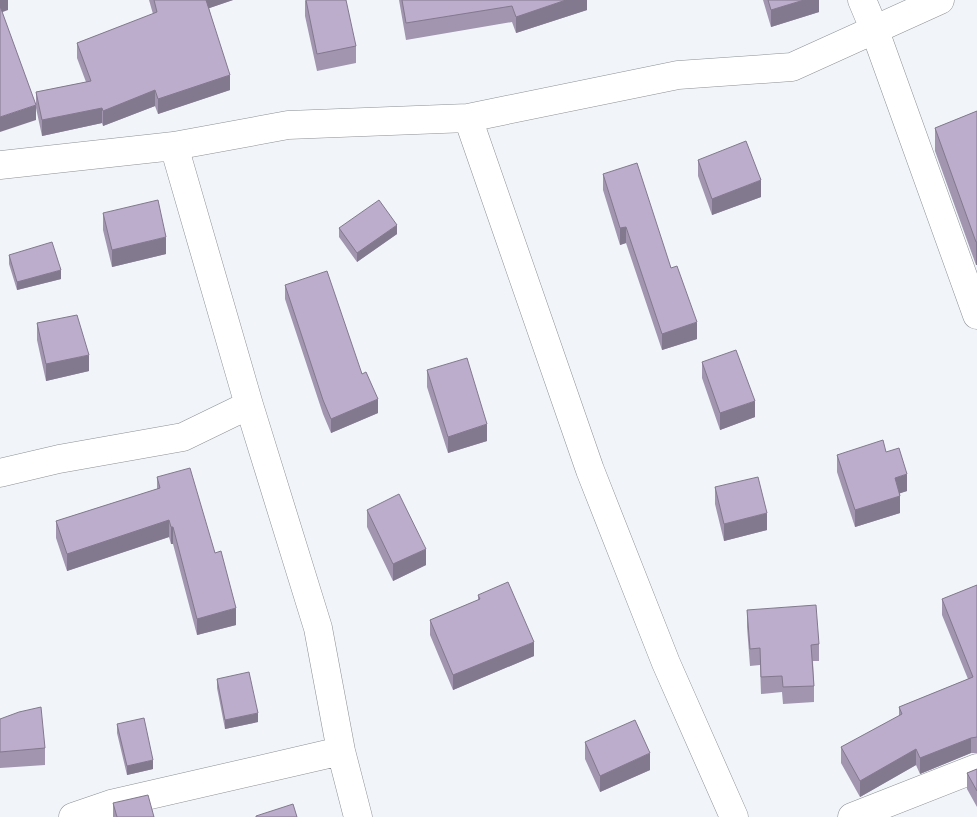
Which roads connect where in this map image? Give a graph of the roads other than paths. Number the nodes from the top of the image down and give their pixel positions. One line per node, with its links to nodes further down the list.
1 (862, 0): 3 (street)
2 (940, 0): 3 (street)
3 (875, 31): 4 (street); 7 (street)
4 (468, 118): 5 (street); 14 (street)
5 (174, 146): 6 (street); 8 (street)
6 (0, 165)
7 (977, 315)
8 (249, 404): 9 (street); 10 (street)
9 (0, 473)
10 (341, 752): 12 (street); 13 (street)
11 (977, 768): 15 (street)
12 (73, 817)
13 (358, 817)
14 (734, 817)
15 (852, 817)

